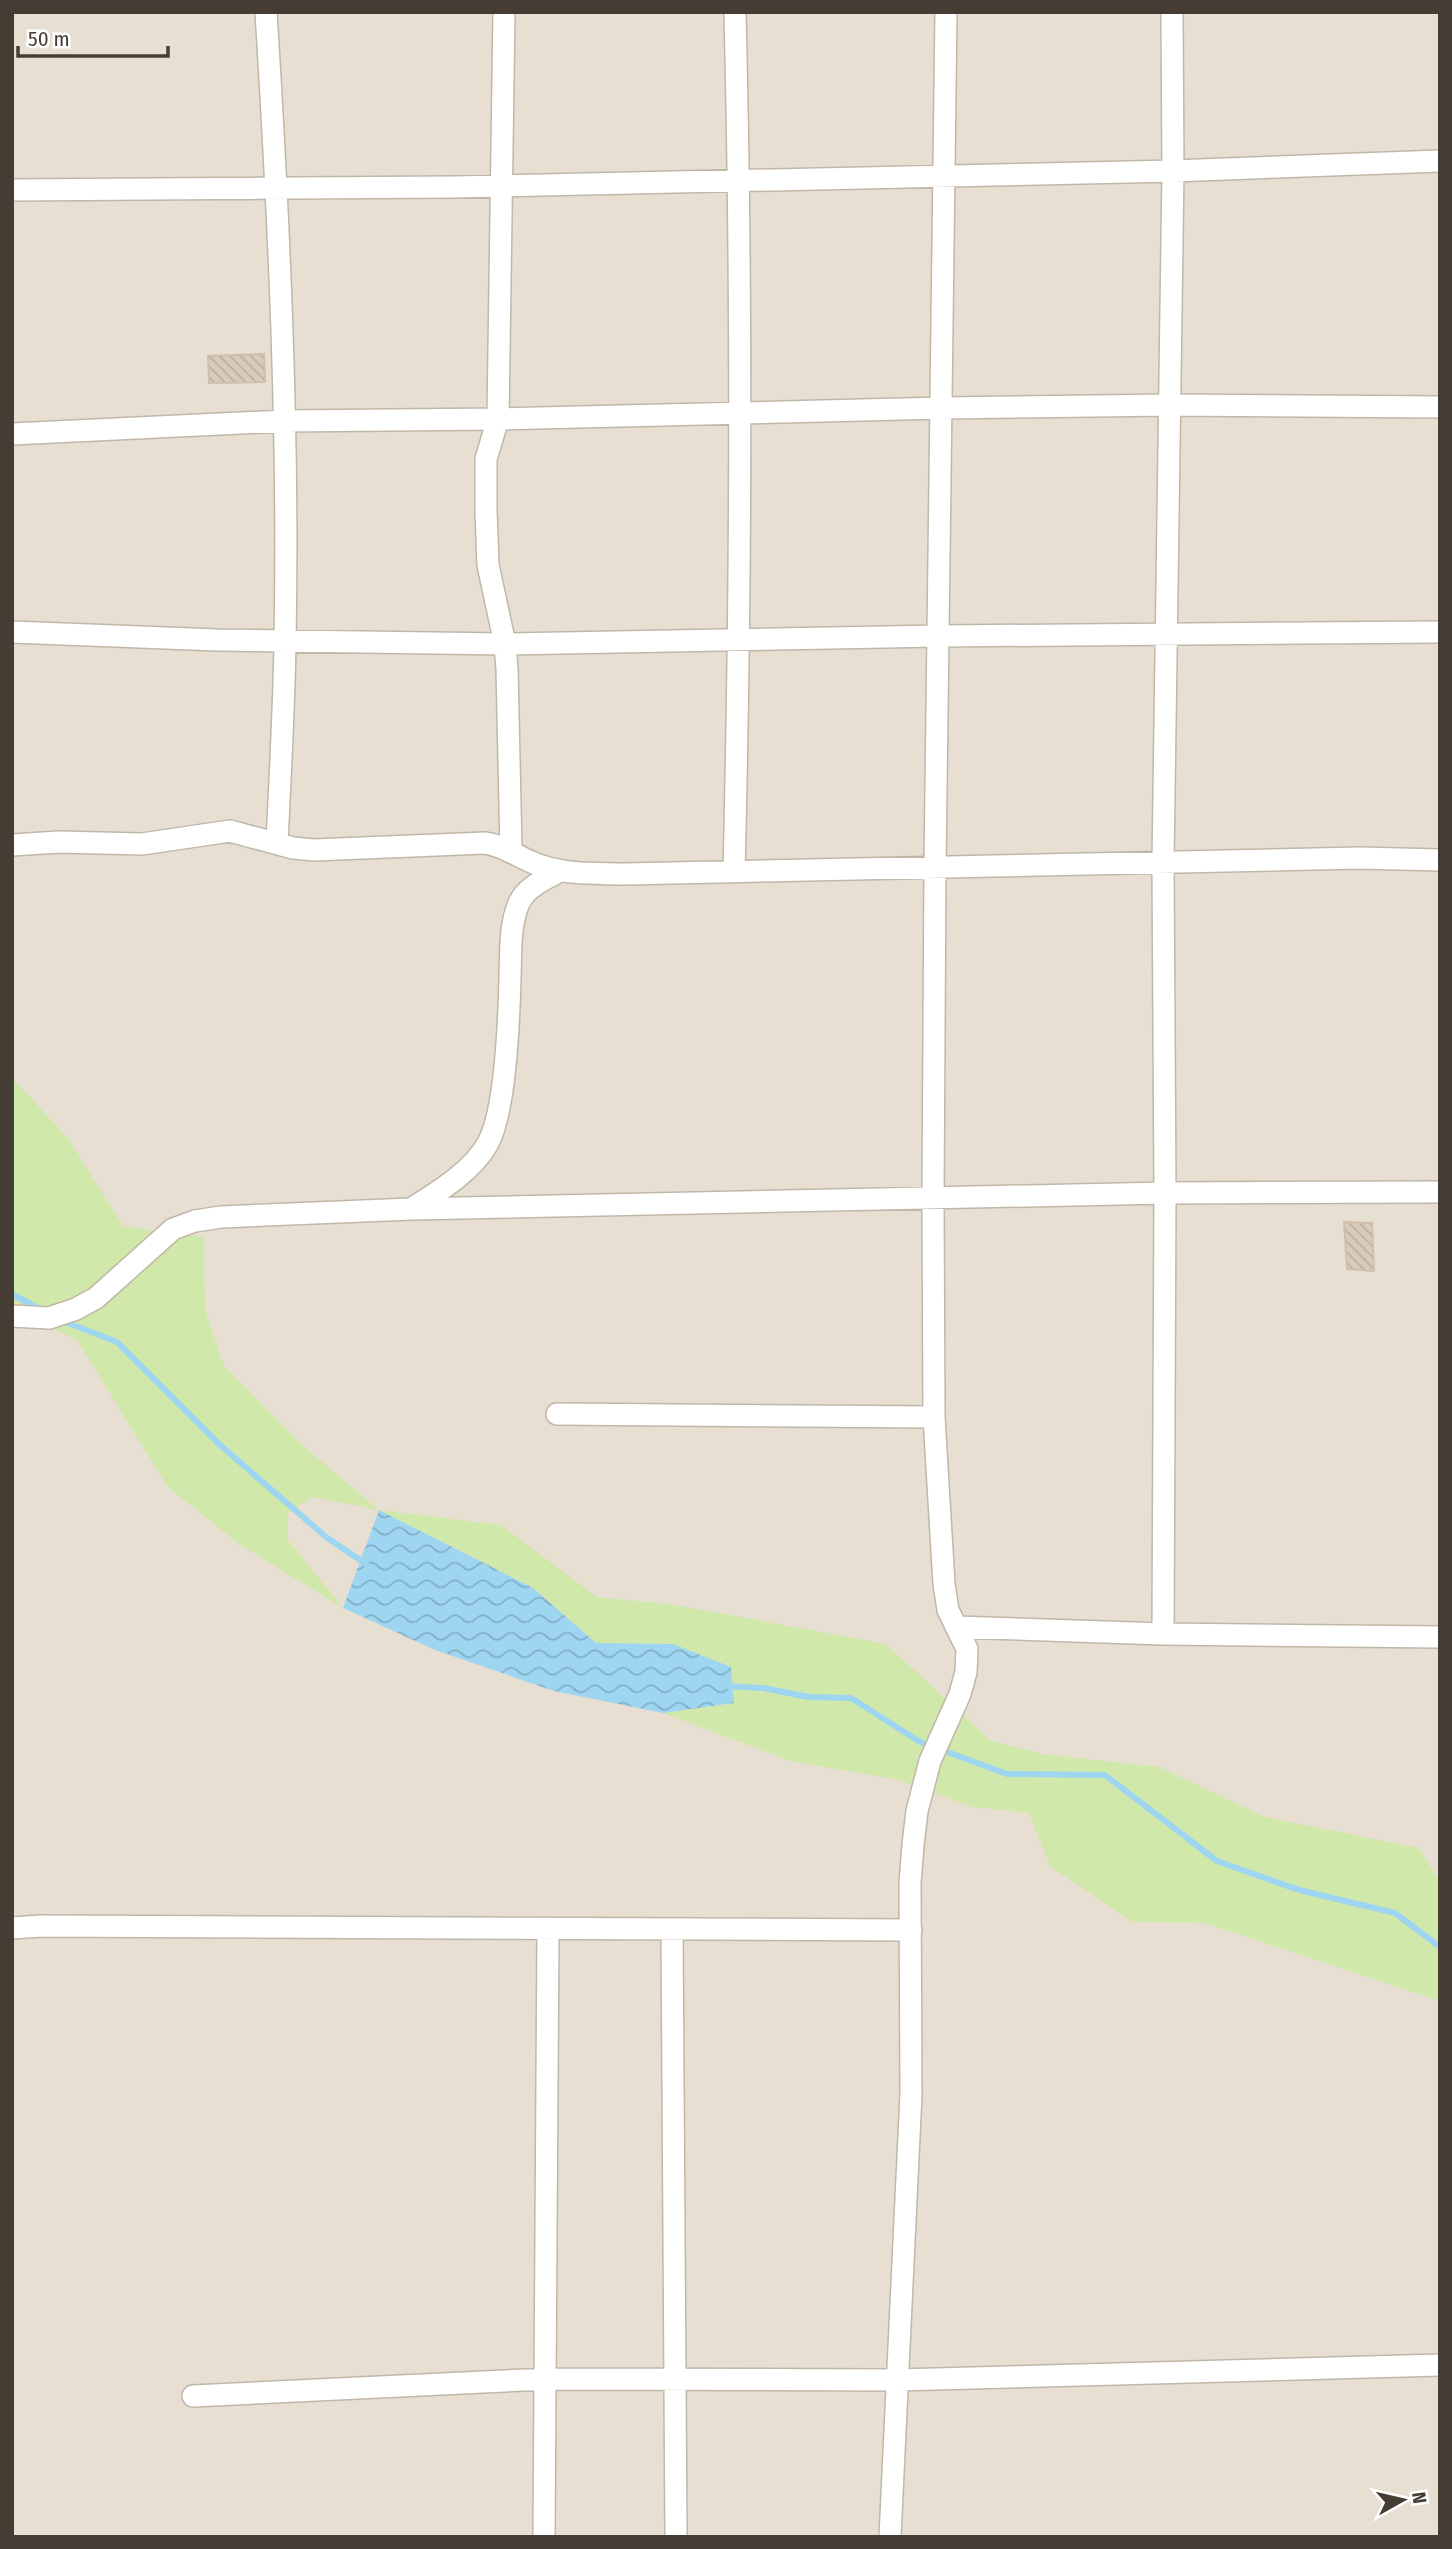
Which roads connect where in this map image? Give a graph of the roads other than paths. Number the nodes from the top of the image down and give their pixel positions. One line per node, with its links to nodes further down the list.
1 (266, 12): 11 (street)
2 (505, 12): 10 (street)
3 (735, 12): 9 (street)
4 (946, 12): 8 (street)
5 (1172, 12): 7 (street)
6 (1440, 161): 7 (street)
7 (1173, 171): 8 (street); 13 (street)
8 (946, 176): 9 (street); 15 (street)
9 (739, 179): 10 (street); 16 (street)
10 (503, 184): 11 (street); 17 (street)
11 (277, 187): 12 (street); 18 (street)
12 (12, 190)
13 (1170, 405): 14 (street); 15 (street); 23 (street)
14 (1440, 407)
15 (941, 408): 16 (street); 24 (street)
16 (741, 414): 17 (street); 25 (street)
17 (498, 419): 18 (street); 27 (street)
18 (284, 421): 19 (street); 26 (street)
19 (12, 434)
20 (1440, 611): 22 (street)
21 (12, 632): 26 (street)
22 (1440, 632): 23 (street)
23 (1166, 634): 24 (street); 32 (street)
24 (939, 636): 25 (street); 33 (street)
25 (740, 641): 27 (street); 35 (street)
26 (285, 642): 27 (street); 28 (street)
27 (505, 645): 30 (street)
28 (277, 844): 29 (street); 30 (street)
29 (12, 845)
30 (511, 850): 34 (street)
31 (1440, 860): 32 (street)
32 (1163, 863): 33 (street); 37 (street)
33 (935, 867): 35 (street); 38 (street)
34 (560, 870): 35 (street); 39 (street)
35 (734, 873)
36 (1440, 1192): 37 (street)
37 (1165, 1193): 38 (street); 44 (street)
38 (933, 1198): 39 (street); 42 (street)
39 (411, 1209): 40 (street)
40 (12, 1316)
41 (557, 1414): 42 (street)
42 (934, 1417): 43 (street)
43 (956, 1627): 44 (street); 49 (street)
44 (1163, 1634): 45 (street)
45 (1440, 1637)
46 (12, 1928): 47 (street)
47 (548, 1929): 48 (street); 51 (street)
48 (672, 1929): 49 (street); 52 (street)
49 (911, 1930): 53 (street)
50 (1440, 2365): 53 (street)
51 (546, 2378): 52 (street); 54 (street); 55 (street)
52 (676, 2379): 53 (street); 56 (street)
53 (898, 2380): 57 (street)
54 (193, 2396)
55 (544, 2537)
56 (676, 2537)
57 (890, 2537)

